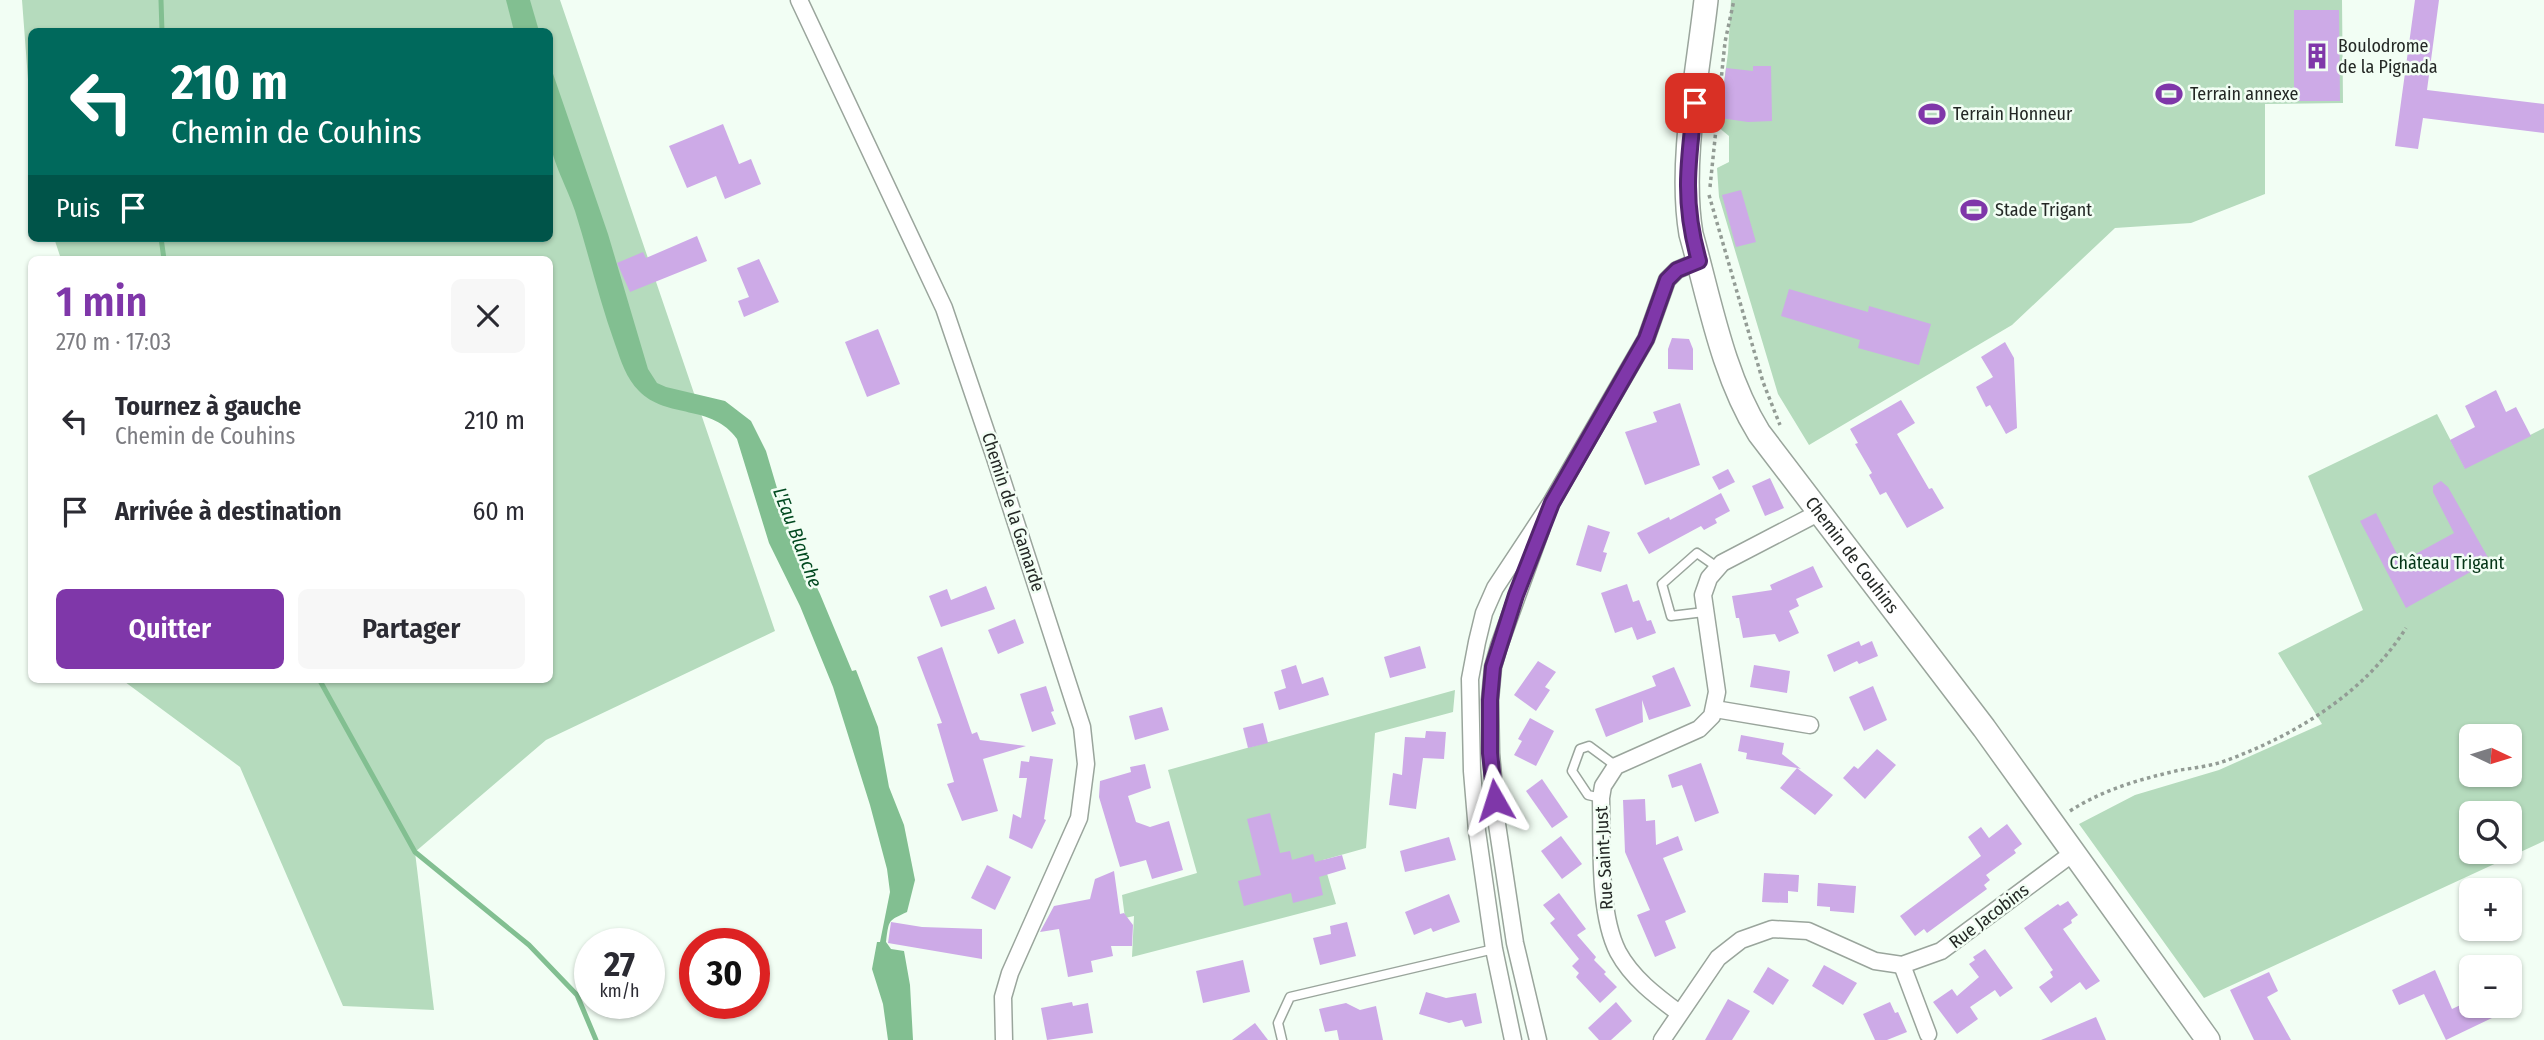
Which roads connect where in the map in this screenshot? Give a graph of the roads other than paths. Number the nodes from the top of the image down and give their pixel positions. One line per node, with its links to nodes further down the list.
1 (799, 0): 17 (street, Chemin de la Gamarde)
2 (1706, 0): 3 (street, Chemin de Couhins)
3 (1699, 261): 4 (street); 5 (street, Chemin de Couhins)
4 (1552, 503): 13 (street); 20 (street)
5 (1821, 512): 6 (street); 12 (street, Chemin de Couhins)
6 (1717, 567): 7 (street); 7 (lane)
7 (1704, 612): 8 (street)
8 (1715, 709): 9 (street); 10 (street)
9 (1810, 724)
10 (1616, 766): 11 (street, Rue Saint-Just); 11 (lane)
11 (1601, 798): 15 (street, Rue Saint-Just)
12 (2073, 853): 14 (street, Rue Jacobins); 22 (street, Chemin de Couhins)
13 (1494, 948): 18 (lane); 19 (street)
14 (1902, 965): 15 (street); 16 (street)
15 (1679, 1013): 21 (street)
16 (1928, 1034)
17 (1004, 1040)
18 (1282, 1040)
19 (1513, 1040)
20 (1538, 1040)
21 (1662, 1040)
22 (2208, 1040)

